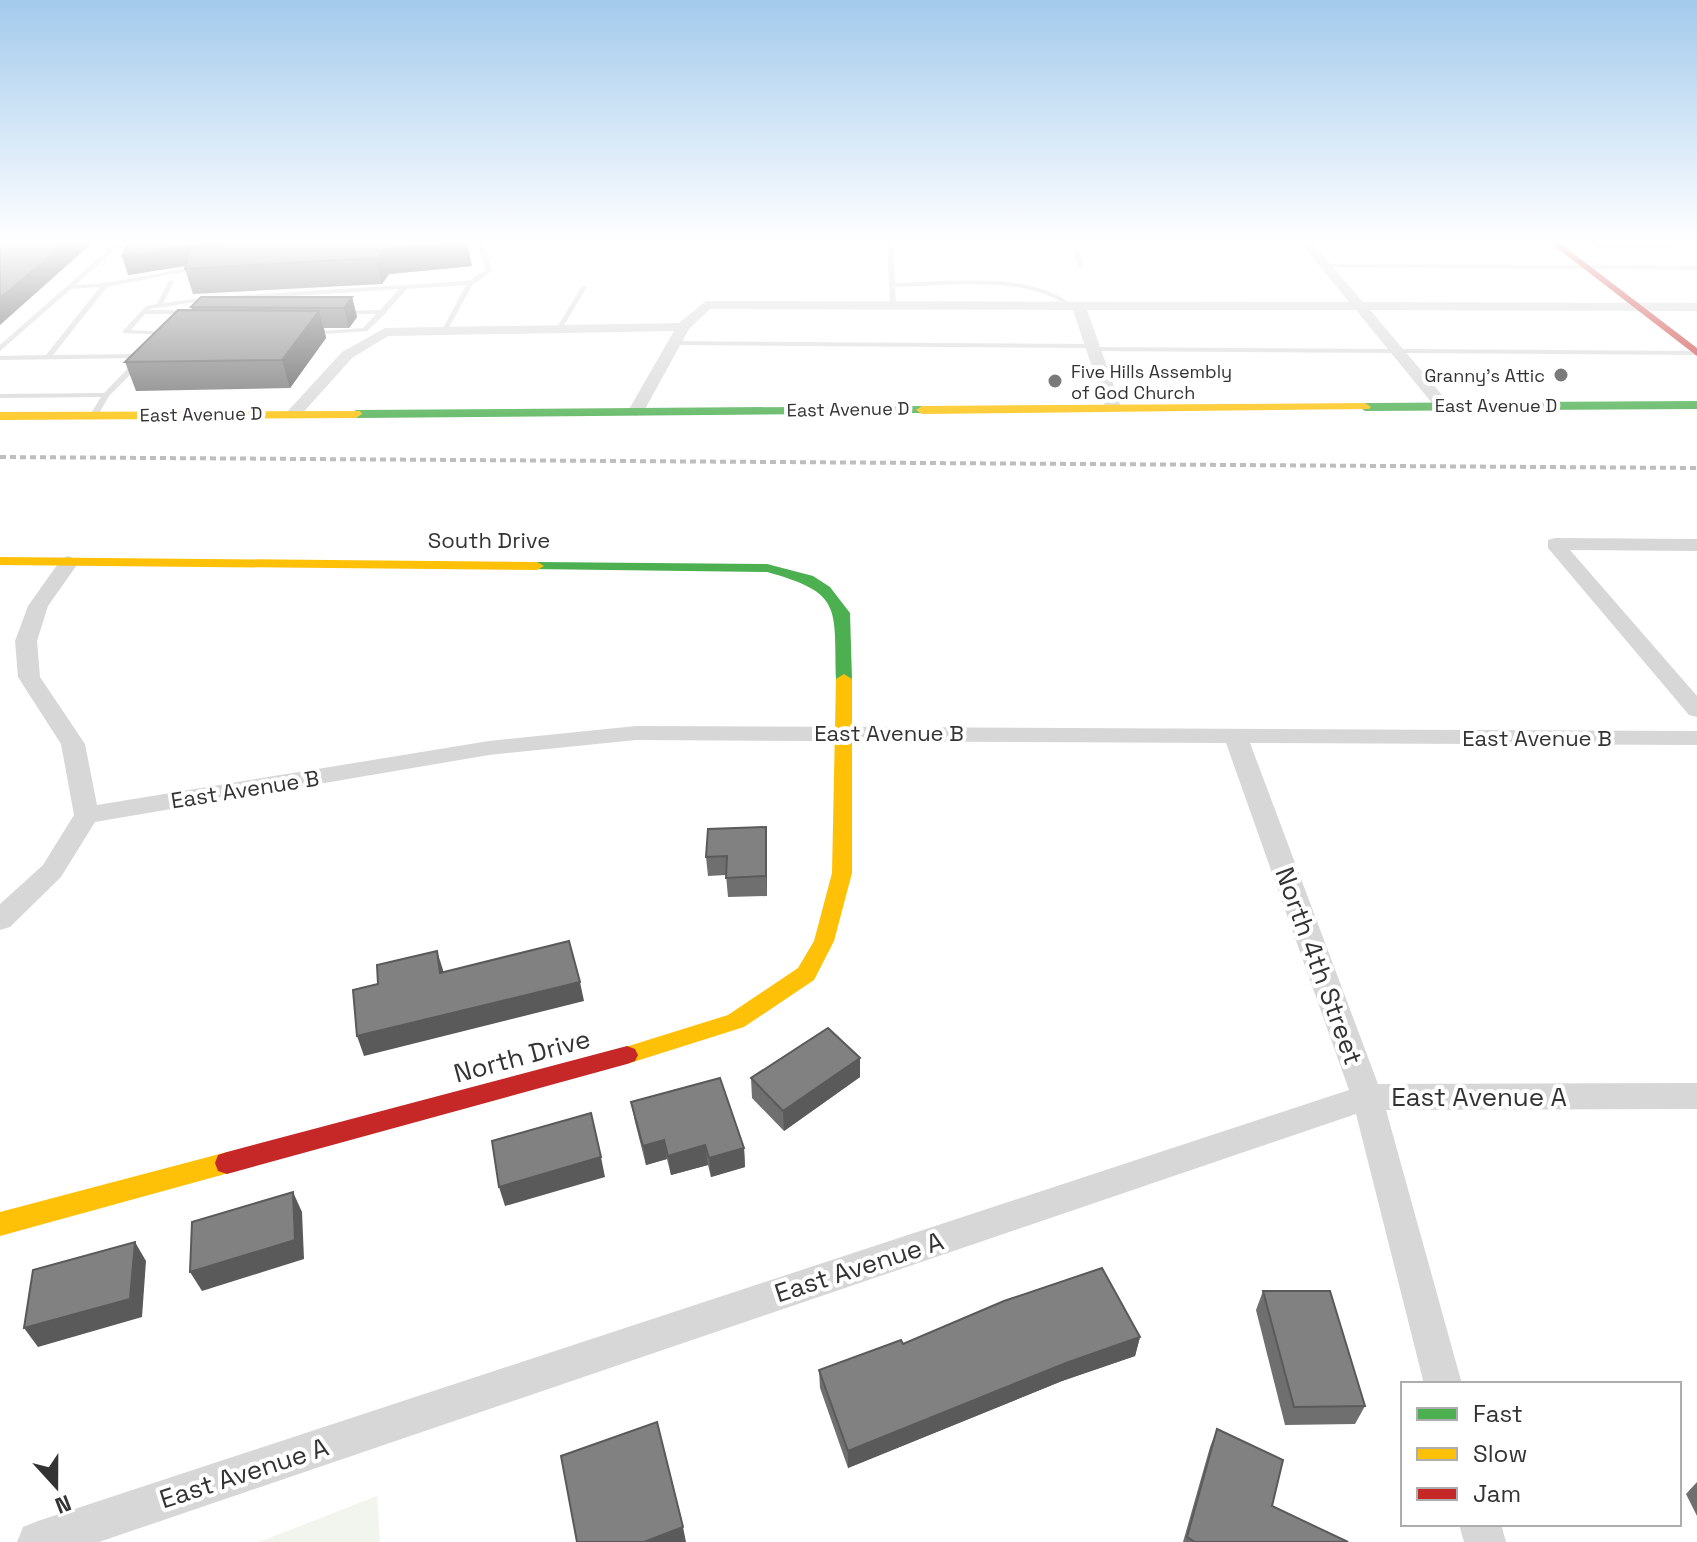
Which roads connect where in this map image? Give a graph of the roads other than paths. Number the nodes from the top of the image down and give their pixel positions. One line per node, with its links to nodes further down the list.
1 (41, 313): 18 (lane)
2 (83, 313): 21 (lane)
3 (141, 313): 15 (lane)
4 (383, 313): 14 (lane)
5 (454, 313): 13 (lane)
6 (569, 313): 12 (lane)
7 (698, 313): 11 (street)
8 (1077, 313): 17 (street)
9 (1362, 313): 19 (street)
10 (1645, 313): 20 (main road)
11 (683, 327): 12 (street); 16 (street)
12 (559, 329): 13 (street)
13 (445, 330): 29 (street)
14 (305, 333)
15 (179, 334)
16 (675, 343): 17 (lane); 28 (street)
17 (1093, 347): 19 (lane); 27 (street)
18 (0, 349)
19 (1395, 351): 20 (lane); 25 (street)
20 (1697, 353)
21 (48, 357): 22 (lane); 23 (lane)
22 (0, 358)
23 (106, 395): 24 (lane); 30 (lane)
24 (0, 396)
25 (1442, 405): 26 (main road, East Avenue D); 27 (main road, East Avenue D)
26 (1697, 405)
27 (1113, 406): 28 (main road, East Avenue D)
28 (636, 411): 29 (main road, East Avenue D)
29 (294, 413): 30 (main road, East Avenue D)
30 (94, 415): 31 (main road, East Avenue D)
31 (0, 416)
32 (1697, 545): 35 (street)
33 (0, 561): 34 (main road, South Drive)
34 (69, 562): 36 (main road, South Drive); 39 (street)
35 (1697, 710)
36 (845, 733): 37 (street, East Avenue B); 39 (street, East Avenue B); 43 (main road, North Drive)
37 (1236, 737): 38 (street, East Avenue B); 42 (street, North 4th Street)
38 (1697, 738)
39 (87, 815): 40 (street)
40 (0, 920)
41 (1697, 1096): 42 (street, East Avenue A)
42 (1367, 1097): 44 (street, North 4th Street); 45 (street, East Avenue A)
43 (0, 1224)
44 (1442, 1382)
45 (38, 1542)

